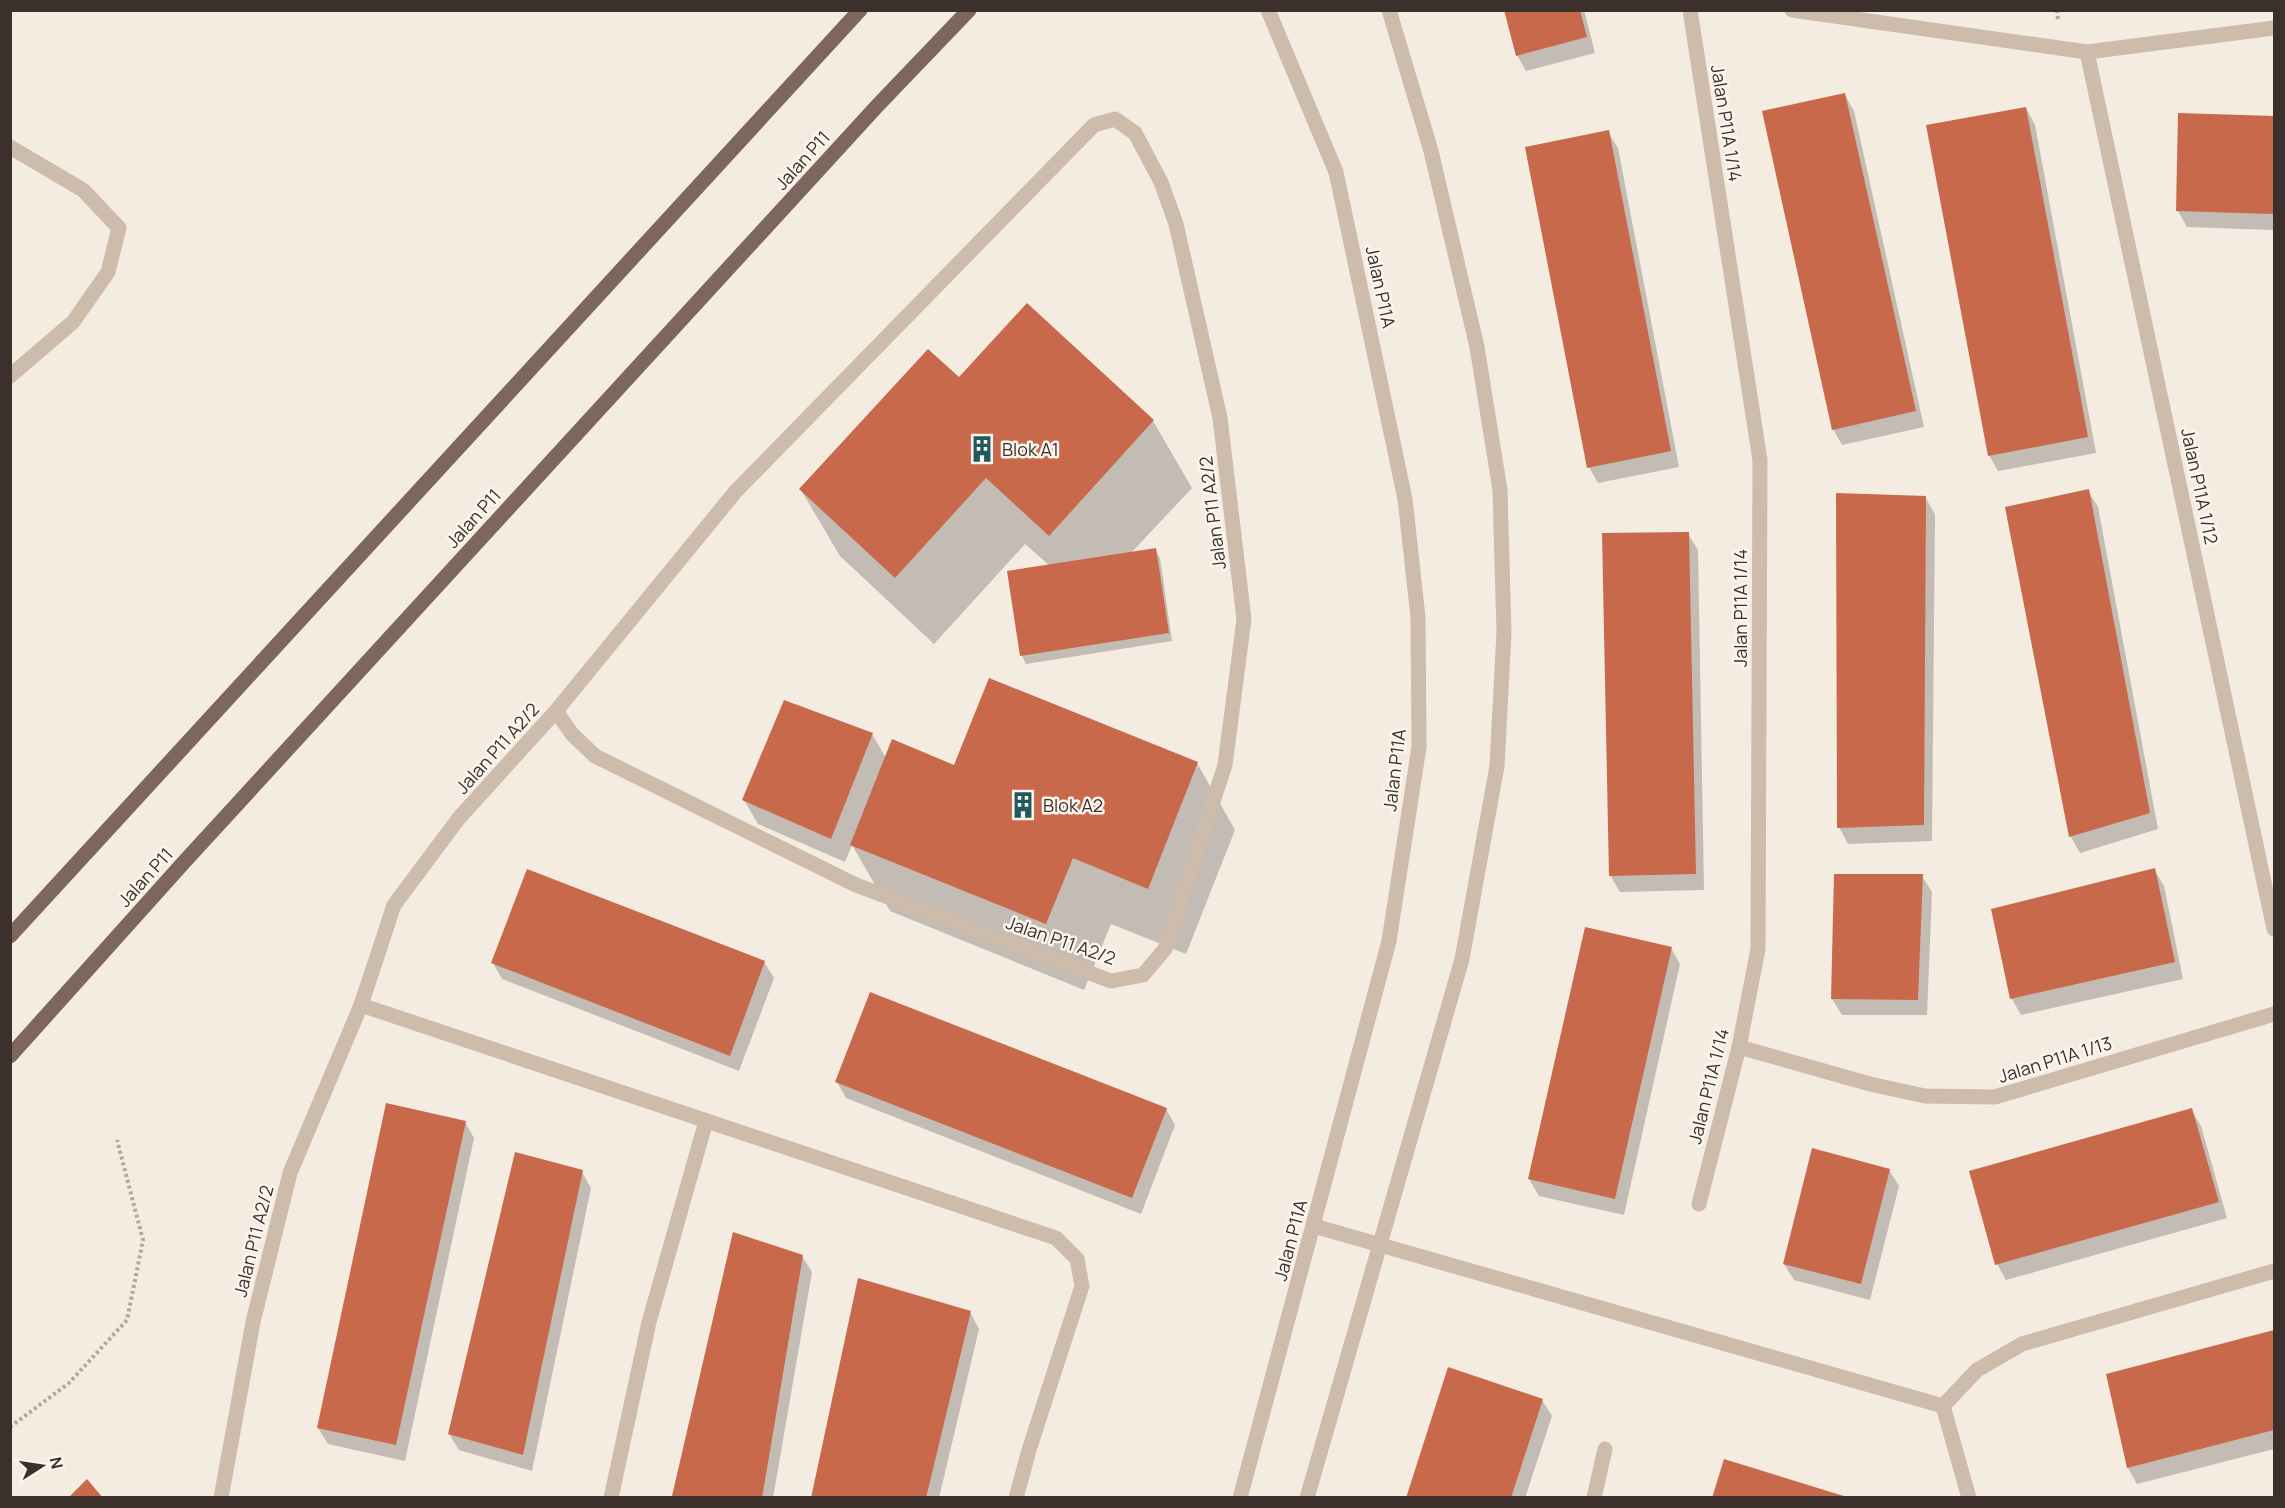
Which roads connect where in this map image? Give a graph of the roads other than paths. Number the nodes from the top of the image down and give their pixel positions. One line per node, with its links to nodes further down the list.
1 (860, 10): 13 (main road)
2 (1268, 10): 20 (street, Jalan P11A)
3 (1389, 10): 21 (street)
4 (1690, 10): 16 (street, Jalan P11A 1/14)
5 (1792, 10): 8 (street)
6 (969, 11): 17 (main road, Jalan P11)
7 (2274, 27): 8 (street)
8 (2087, 52): 12 (street, Jalan P11A 1/12)
9 (10, 147): 10 (street)
10 (10, 376)
11 (556, 711): 11 (street, Jalan P11 A2/2); 14 (street, Jalan P11 A2/2)
12 (2274, 929)
13 (10, 936)
14 (361, 1005): 18 (street); 25 (street, Jalan P11 A2/2)
15 (2274, 1014): 16 (street, Jalan P11A 1/13)
16 (1739, 1047): 19 (street, Jalan P11A 1/14)
17 (10, 1056)
18 (706, 1121): 26 (street); 27 (street)
19 (1700, 1204)
20 (1314, 1226): 21 (street); 28 (street, Jalan P11A)
21 (1380, 1244): 23 (street); 29 (street)
22 (2274, 1271): 23 (street)
23 (1943, 1406): 31 (street)
24 (1605, 1449): 30 (street)
25 (221, 1497)
26 (611, 1497)
27 (1016, 1497)
28 (1240, 1497)
29 (1306, 1497)
30 (1594, 1497)
31 (1969, 1497)

